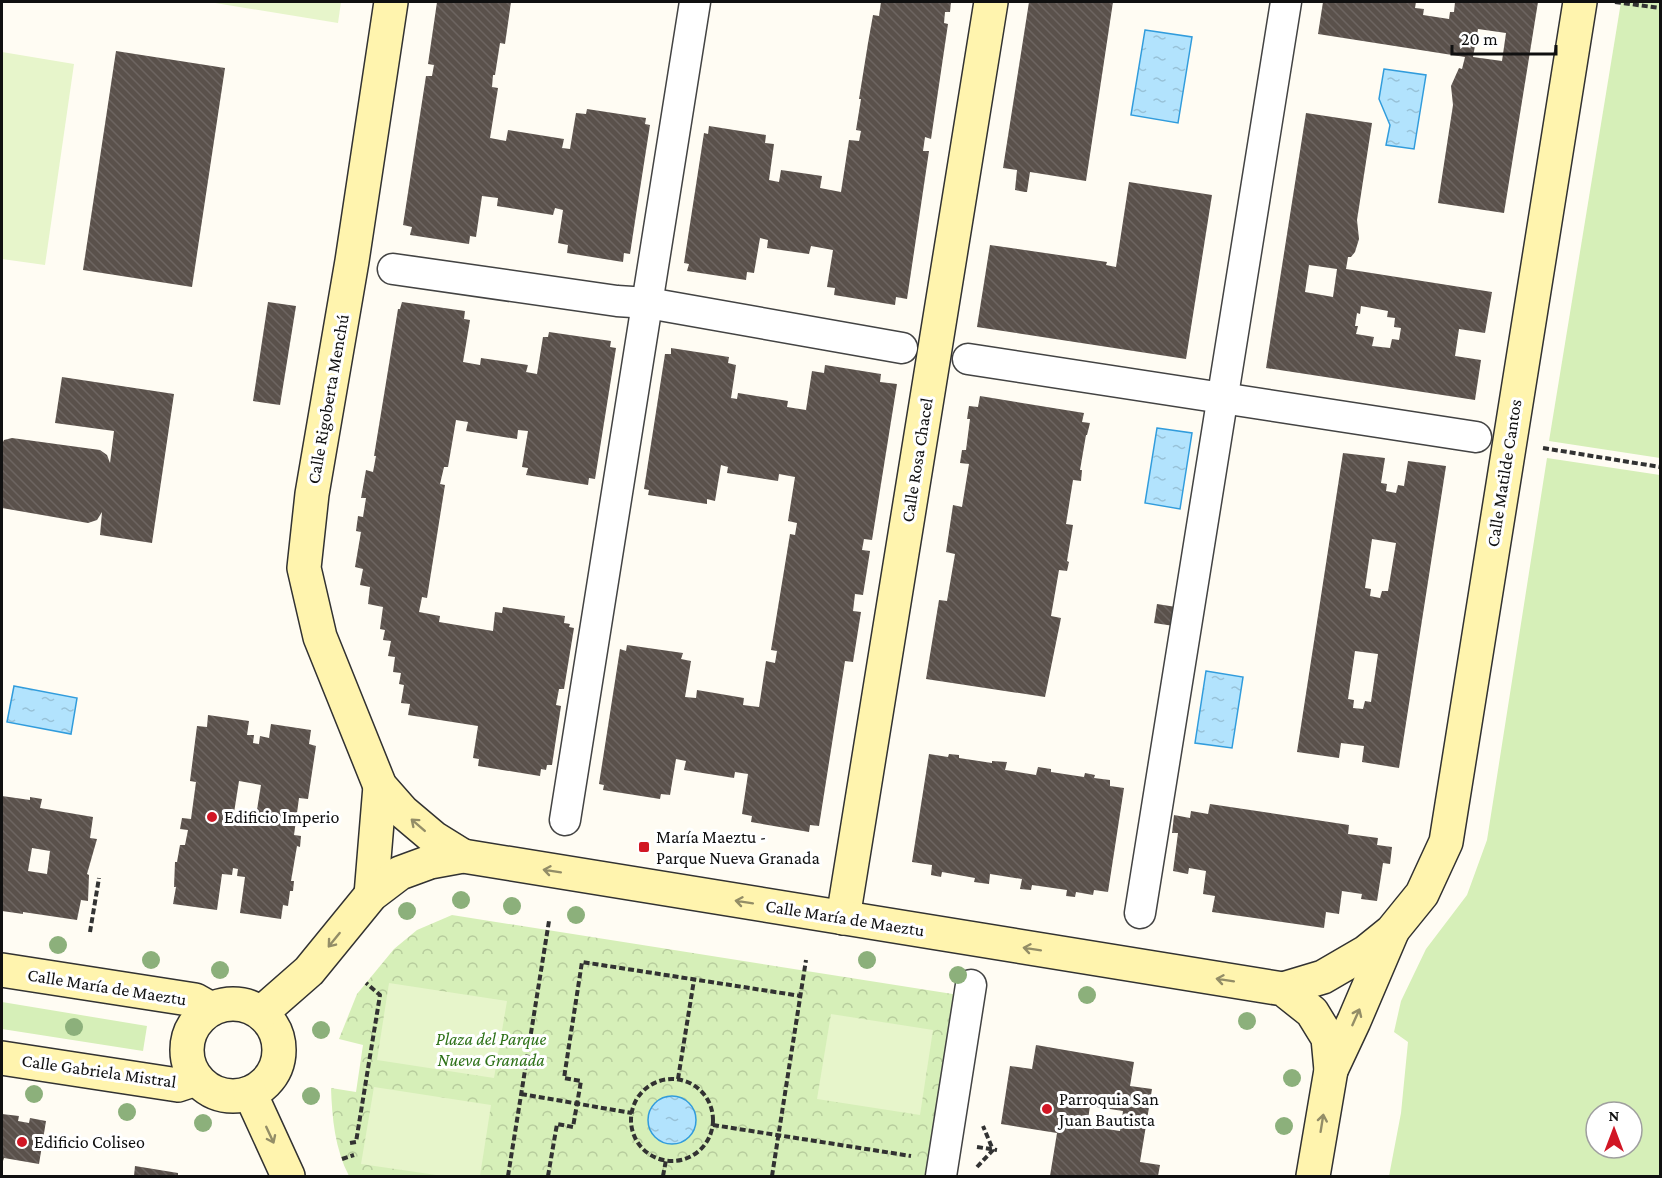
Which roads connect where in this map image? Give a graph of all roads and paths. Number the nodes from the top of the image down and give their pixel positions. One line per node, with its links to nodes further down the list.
1 (391, 2): 16 (street, Calle Rigoberta Menchú)
2 (695, 2): 9 (street)
3 (991, 2): 22 (street, Calle Rosa Chacel)
4 (1286, 2): 12 (street)
5 (1580, 2): 24 (street, Calle Matilde Cantos)
6 (1616, 2): 7 (path)
7 (1660, 8)
8 (393, 269): 9 (street)
9 (648, 303): 10 (street); 17 (street)
10 (902, 348)
11 (969, 359): 12 (street)
12 (1222, 399): 13 (street); 21 (street)
13 (1476, 437)
14 (1542, 448): 15 (path)
15 (1660, 467)
16 (380, 786): 18 (street, Calle Rigoberta Menchú, one-way to 16); 20 (street, Calle Rigoberta Menchú)
17 (565, 820)
18 (463, 856): 20 (street, Calle María de Maeztu); 22 (street, Calle María de Maeztu, one-way to 18)
19 (99, 878): 25 (path)
20 (371, 895): 34 (street, Calle María de Maeztu, one-way to 34)
21 (1140, 914)
22 (843, 918): 31 (street, Calle María de Maeztu, one-way to 22)
23 (549, 921): 40 (path)
24 (1392, 931): 31 (street, Calle Matilde Cantos); 36 (street, Calle Matilde Cantos, one-way to 24)
25 (90, 932)
26 (806, 960): 32 (path)
27 (2, 970): 33 (street, Calle María de Maeztu)
28 (694, 980): 32 (path); 38 (path); 41 (path)
29 (366, 983): 45 (path)
30 (971, 986): 50 (street)
31 (1282, 989): 36 (street, Calle María de Maeztu)
32 (801, 996): 44 (path)
33 (211, 1009): 34 (street); 37 (street)
34 (261, 1013): 39 (street)
35 (2, 1058): 37 (street, Calle Gabriela Mistral)
36 (1331, 1070): 57 (street, Calle María de Maeztu, one-way to 36)
37 (196, 1080): 39 (street)
38 (678, 1080): 42 (path); 43 (path)
39 (250, 1093): 52 (street, one-way to 52)
40 (521, 1094): 41 (path); 53 (path)
41 (577, 1104): 42 (path); 54 (path)
42 (632, 1113): 49 (path)
43 (713, 1125): 44 (path); 49 (path)
44 (778, 1135): 50 (path); 56 (path)
45 (350, 1143)
46 (978, 1147): 51 (path)
47 (354, 1155): 48 (path)
48 (342, 1159)
49 (666, 1160): 55 (path)
50 (942, 1169)
51 (974, 1170)
52 (288, 1176)
53 (508, 1176)
54 (548, 1176)
55 (663, 1176)
56 (772, 1176)
57 (1313, 1176)

